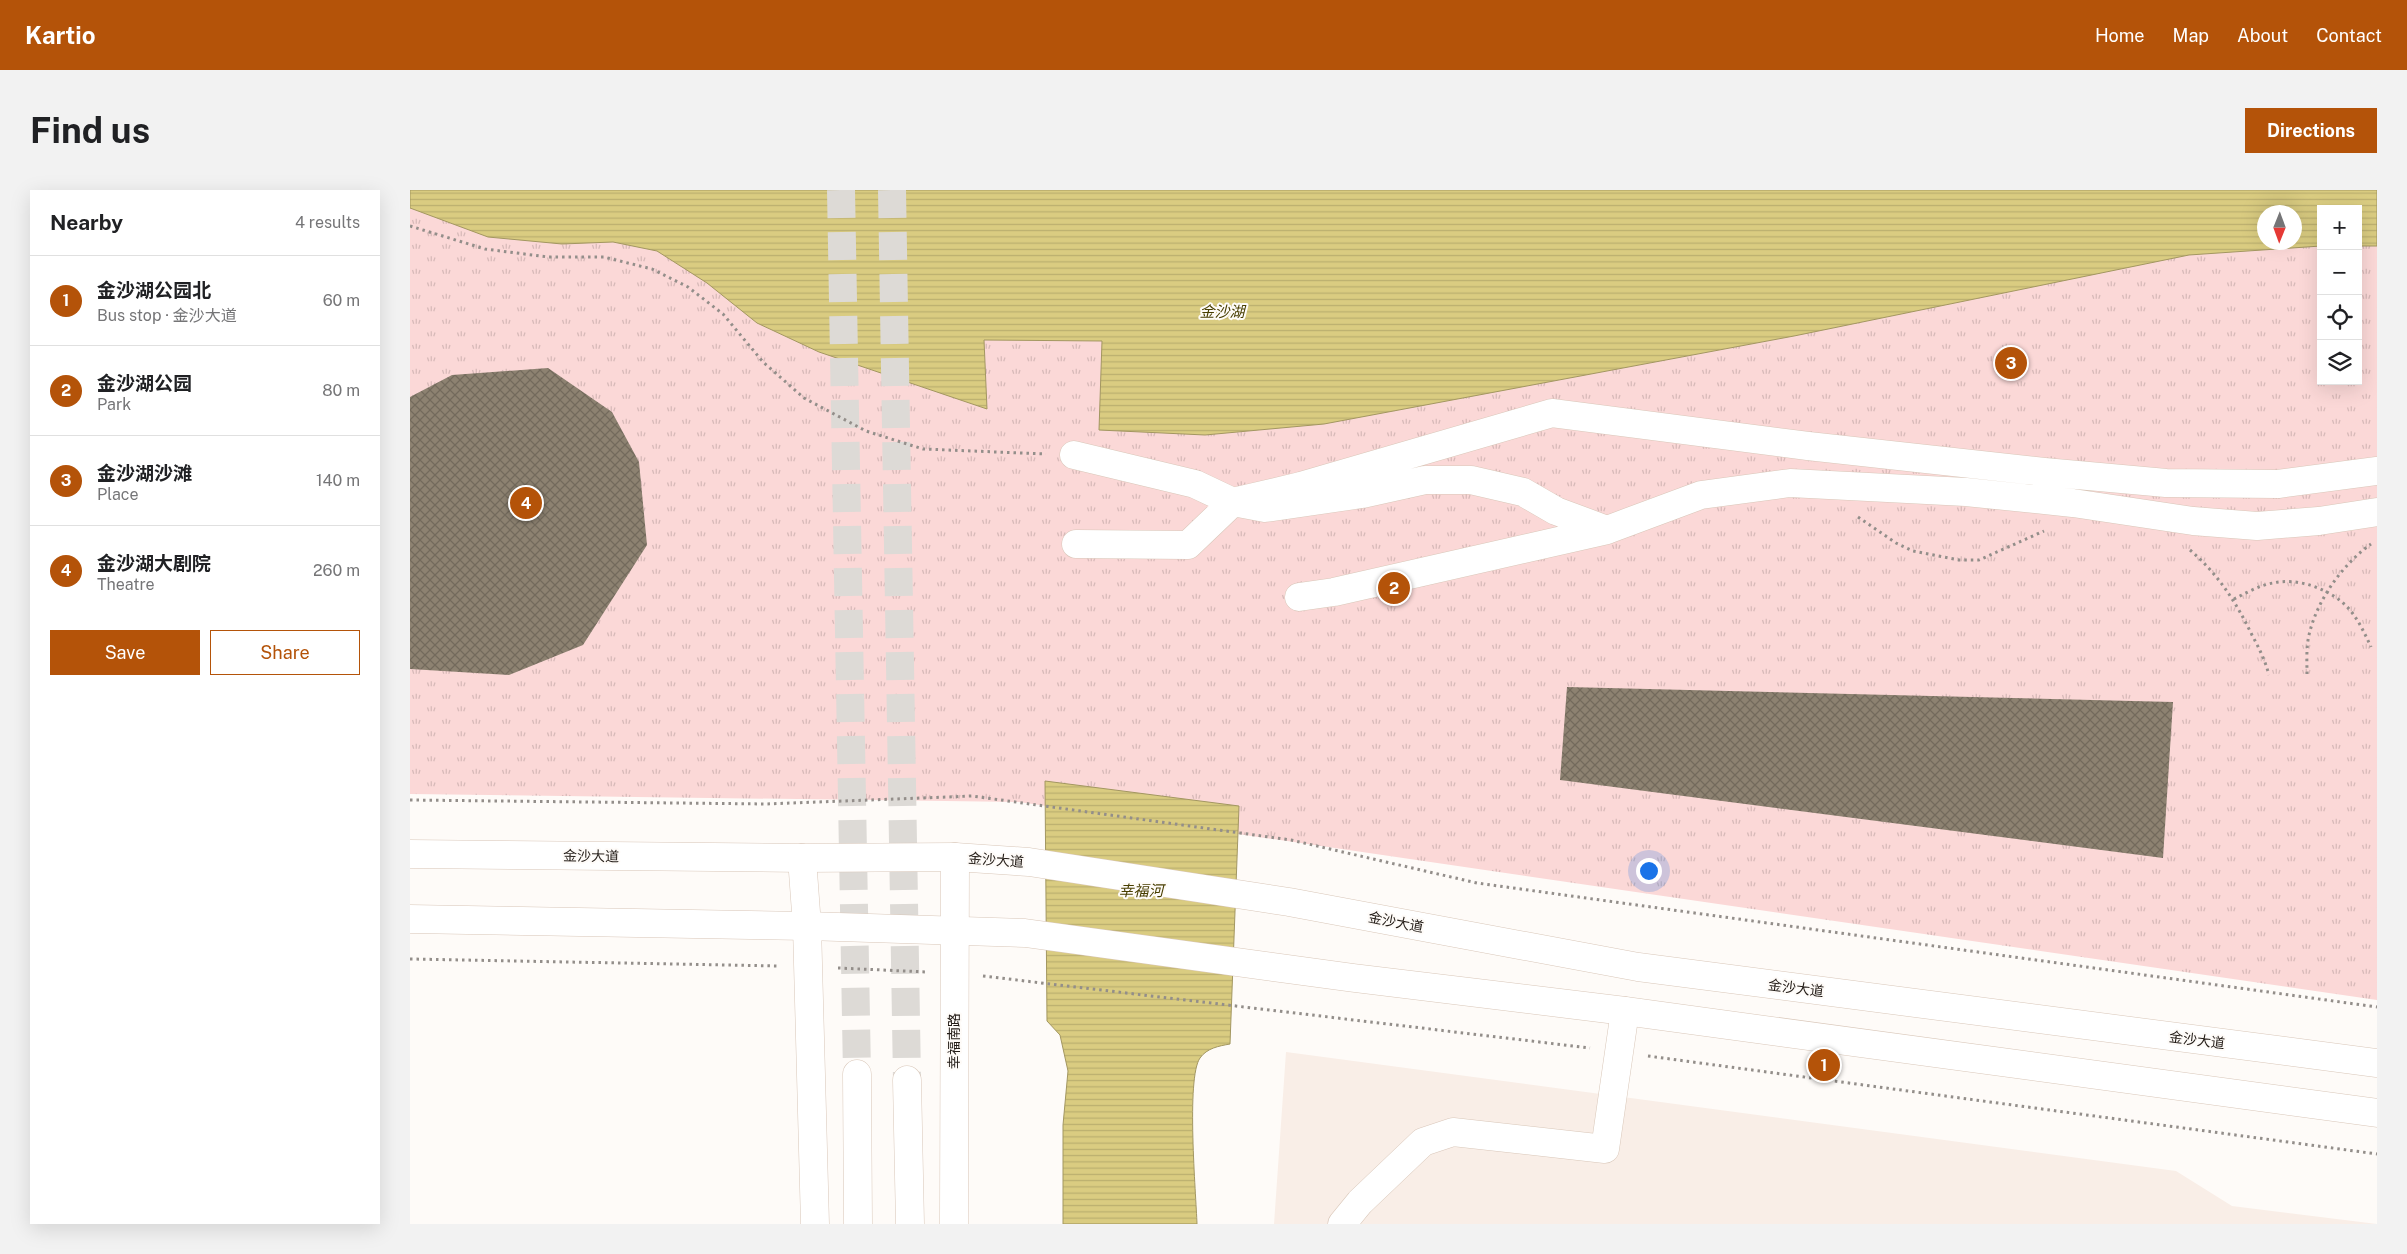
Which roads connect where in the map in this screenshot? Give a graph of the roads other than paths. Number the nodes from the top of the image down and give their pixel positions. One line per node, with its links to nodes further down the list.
1 (1074, 455): 3 (main road)
2 (2377, 471): 3 (main road)
3 (1233, 502): 5 (main road); 6 (main road)
4 (2377, 512): 5 (main road)
5 (1607, 530): 7 (main road)
6 (1076, 544)
7 (1299, 597)
8 (410, 854): 10 (main road, 金沙大道)
9 (955, 857): 10 (main road, 金沙大道); 13 (main road, 幸福南路); 15 (main road, 金沙大道)
10 (802, 858): 12 (main road)
11 (410, 919): 12 (main road)
12 (807, 926): 13 (main road); 19 (main road)
13 (954, 932): 14 (main road); 22 (main road, 幸福南路)
14 (1625, 1011): 18 (main road); 23 (main road)
15 (2377, 1063)
16 (857, 1074): 20 (main road)
17 (907, 1080): 21 (main road)
18 (2377, 1113)
19 (815, 1224)
20 (858, 1224)
21 (910, 1224)
22 (954, 1224)
23 (1342, 1224)

